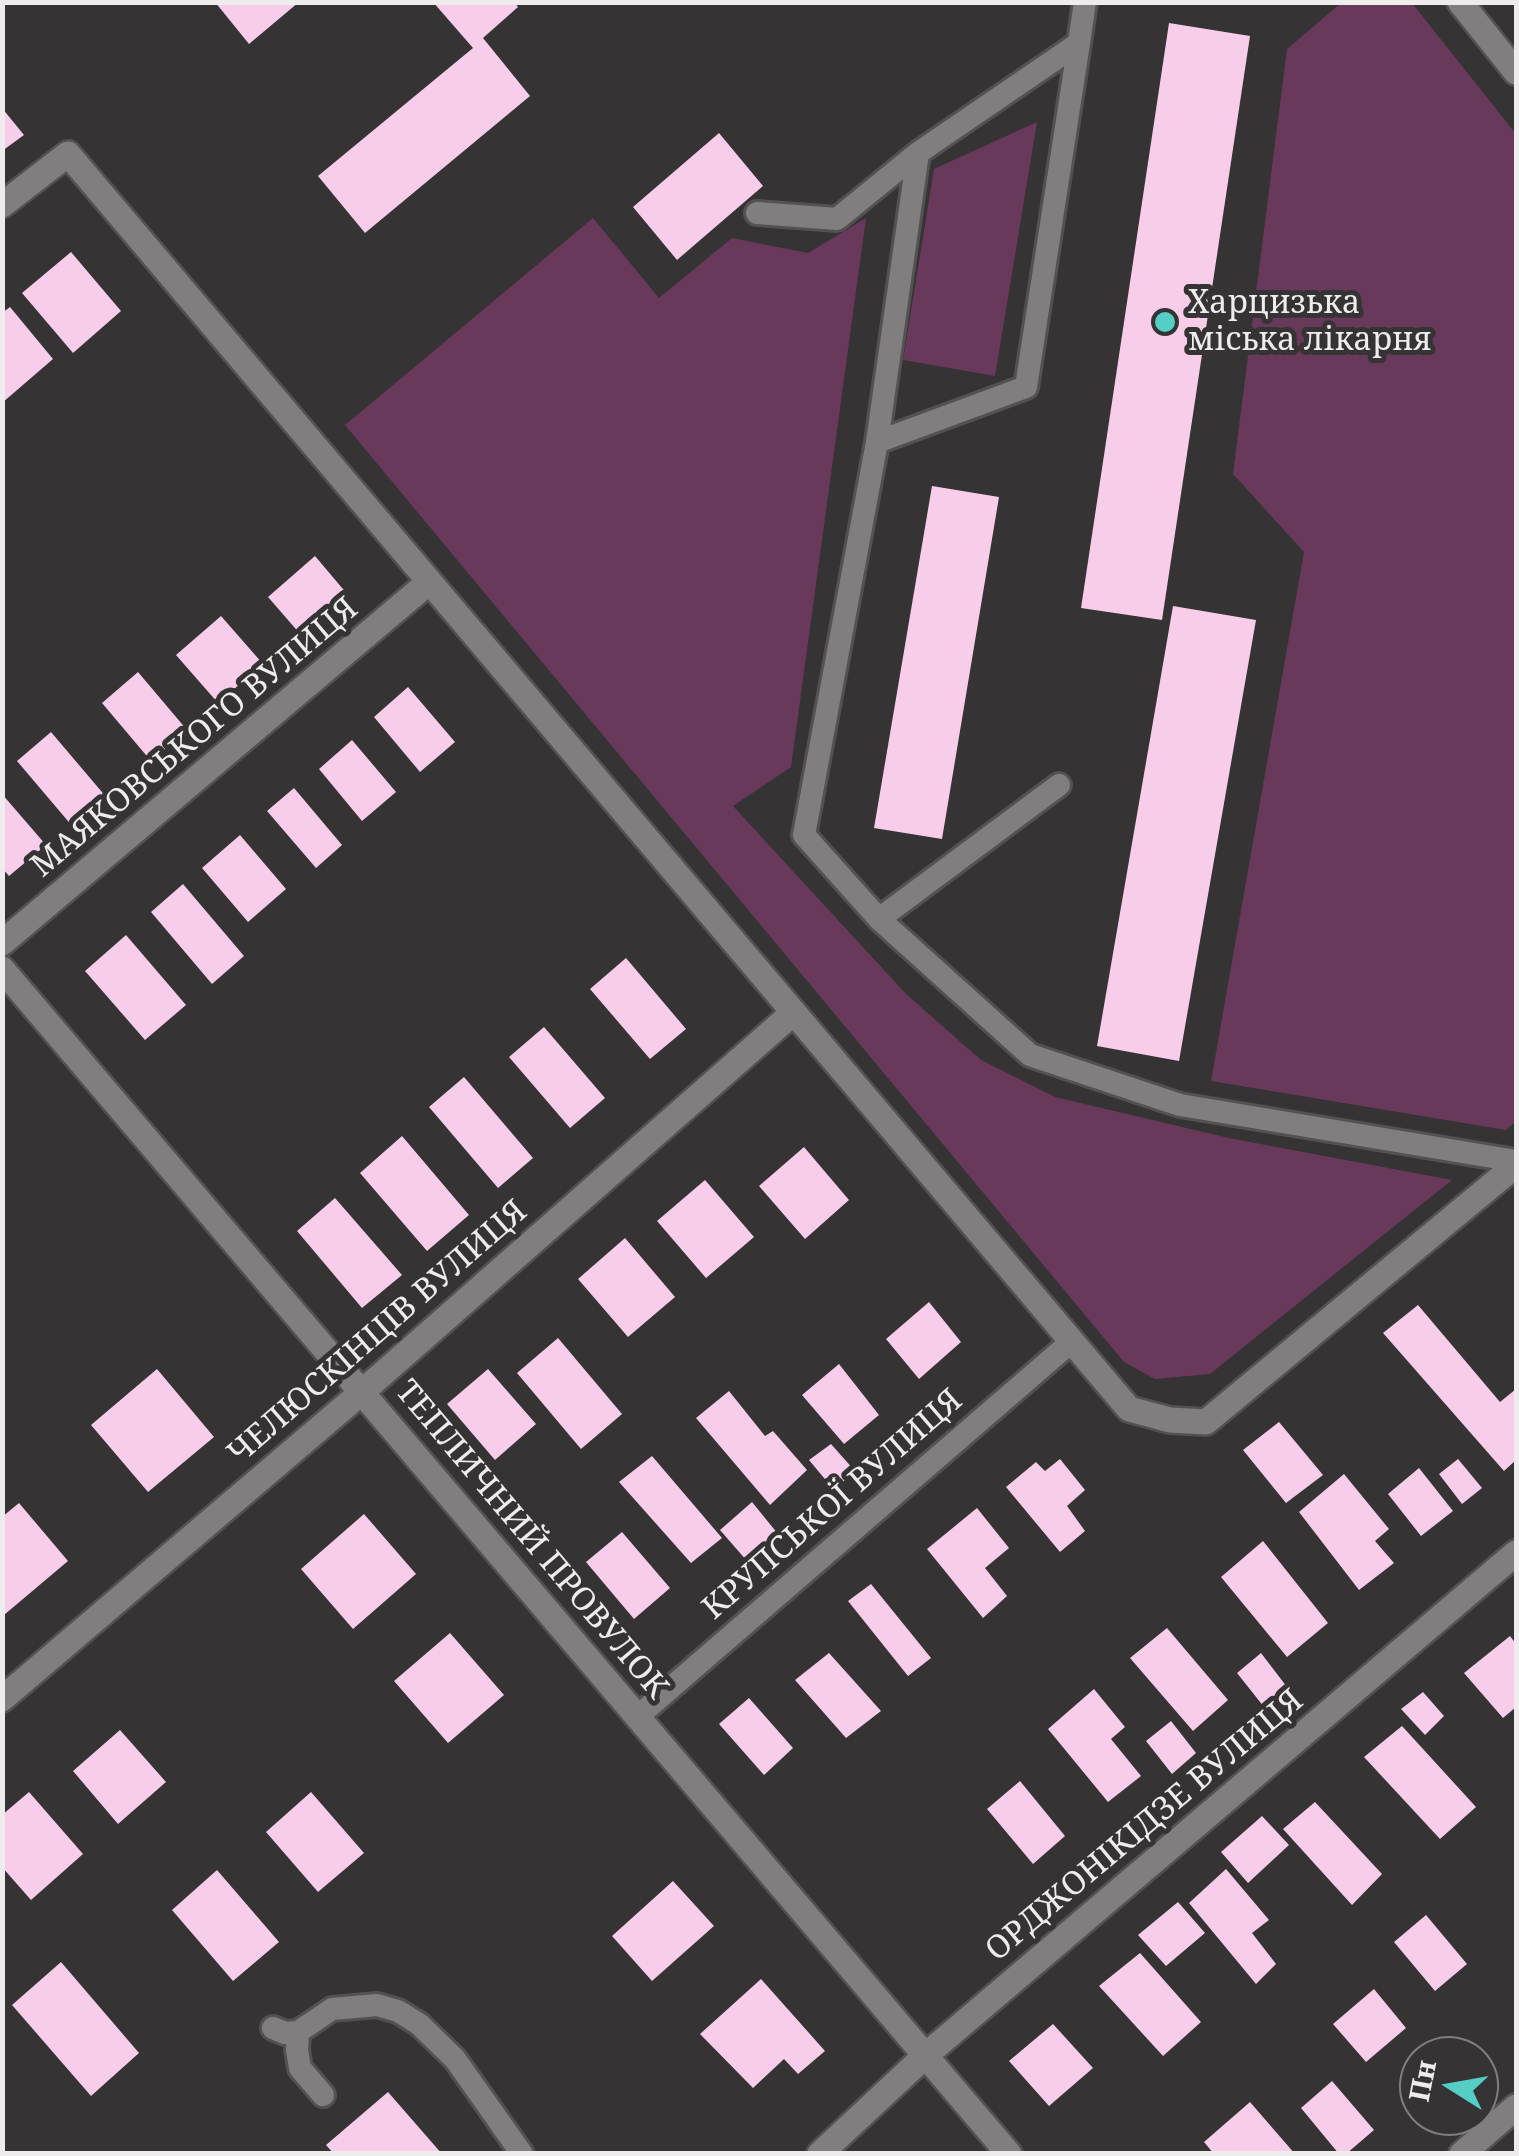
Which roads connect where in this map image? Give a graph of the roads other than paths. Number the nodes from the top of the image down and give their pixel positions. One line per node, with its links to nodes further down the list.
1 (1085, 2): 3 (lane)
2 (1460, 2): 4 (street)
3 (1079, 44): 5 (lane); 8 (lane)
4 (1516, 72)
5 (918, 153): 7 (lane); 8 (lane)
6 (2, 205): 9 (street)
7 (758, 213)
8 (876, 442): 11 (lane)
9 (429, 582): 12 (street, МАЯКОВСЬКОГО ВУЛИЦЯ); 14 (street)
10 (1059, 785): 11 (lane)
11 (879, 918): 15 (lane)
12 (2, 943)
13 (2, 969): 17 (street, ТЕПЛИЧНИЙ ПРОВУЛОК)
14 (793, 1013): 16 (street); 17 (street, ЧЕЛЮСКІНЦІВ ВУЛИЦЯ)
15 (1516, 1163): 16 (street)
16 (1071, 1342): 20 (lane, КРУПСЬКОЇ ВУЛИЦЯ)
17 (362, 1392): 19 (street, ЧЕЛЮСКІНЦІВ ВУЛИЦЯ); 20 (street, ТЕПЛИЧНИЙ ПРОВУЛОК)
18 (1516, 1554): 23 (street, ОРДЖОНІКІДЗЕ ВУЛИЦЯ)
19 (2, 1698)
20 (638, 1717): 23 (street, ТЕПЛИЧНИЙ ПРОВУЛОК)
21 (273, 2028): 22 (lane)
22 (298, 2032): 24 (lane); 26 (lane)
23 (926, 2055): 27 (street, ОРДЖОНІКІДЗЕ ВУЛИЦЯ); 28 (street, ТЕПЛИЧНИЙ ПРОВУЛОК)
24 (323, 2095)
25 (1516, 2107): 29 (street)
26 (522, 2154)
27 (820, 2154)
28 (1010, 2154)
29 (1462, 2154)

